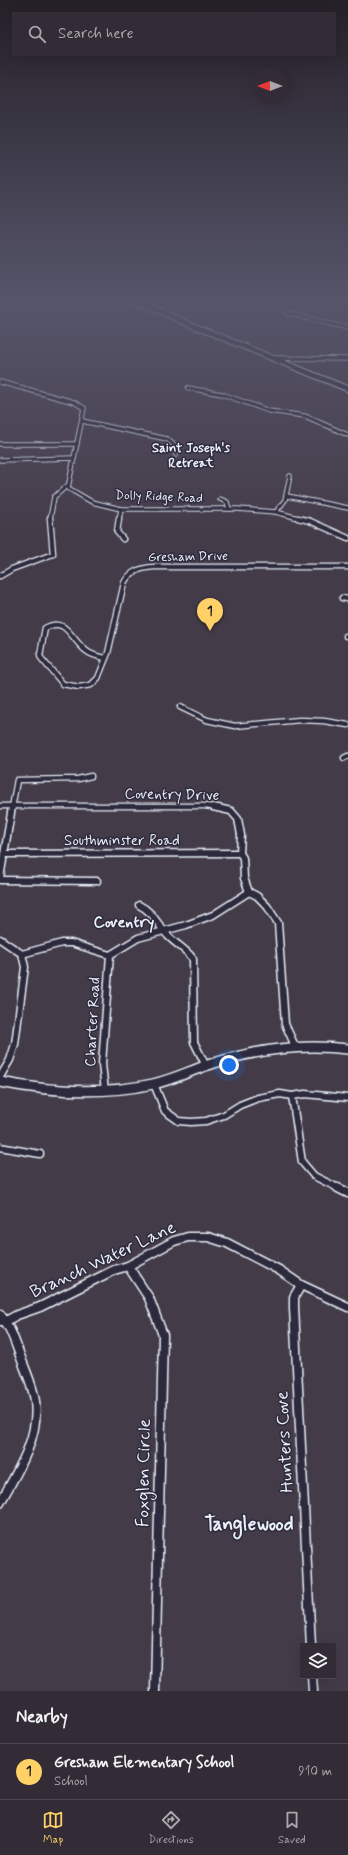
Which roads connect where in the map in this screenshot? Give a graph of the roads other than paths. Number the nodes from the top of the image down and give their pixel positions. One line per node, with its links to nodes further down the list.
1 (320, 378): 4 (street)
2 (0, 382): 5 (street)
3 (188, 388): 6 (street)
4 (348, 389)
5 (82, 420): 8 (street); 9 (street)
6 (348, 435)
7 (0, 444): 8 (street)
8 (77, 444): 10 (street)
9 (176, 455)
10 (74, 458): 11 (street); 13 (street)
11 (0, 460)
12 (290, 476): 14 (street)
13 (68, 485): 17 (street, Dolly Ridge Road); 23 (street)
14 (287, 496): 16 (street); 19 (street)
15 (220, 498): 18 (street)
16 (348, 508)
17 (121, 509): 18 (street, Dolly Ridge Road); 21 (street)
18 (229, 509): 19 (street, Dolly Ridge Road)
19 (276, 512): 20 (street, Dolly Ridge Road)
20 (348, 538)
21 (122, 539)
22 (348, 567): 26 (street, Gresham Drive)
23 (0, 576)
24 (342, 598): 25 (street)
25 (348, 599)
26 (106, 658): 26 (street, Gresham Drive)
27 (180, 707): 28 (street)
28 (348, 725)
29 (91, 776): 31 (street)
30 (0, 806): 31 (street, Coventry Drive)
31 (11, 807): 32 (street); 33 (street, Coventry Drive)
32 (5, 854): 33 (street, Southminster Road); 34 (street)
33 (240, 854): 36 (street, Coventry Drive)
34 (0, 879): 35 (street)
35 (97, 881)
36 (249, 892): 38 (street); 42 (street)
37 (139, 905): 38 (street)
38 (165, 931): 41 (street); 44 (street)
39 (0, 939): 40 (street)
40 (22, 954): 41 (street); 45 (street)
41 (110, 955): 48 (street, Charter Road)
42 (294, 1046): 43 (street); 44 (street)
43 (348, 1049)
44 (206, 1066): 47 (street)
45 (0, 1077)
46 (0, 1082): 48 (street)
47 (154, 1084): 48 (street); 49 (street)
48 (105, 1091)
49 (292, 1096): 50 (street); 53 (street)
50 (348, 1098)
51 (0, 1147): 52 (street)
52 (40, 1154)
53 (348, 1193)
54 (128, 1266): 55 (street, Branch Water Lane); 58 (street, Branch Water Lane); 62 (street, Foxglen Circle)
55 (301, 1285): 56 (street, Branch Water Lane); 60 (street, Hunters Cove)
56 (348, 1307)
57 (0, 1314): 58 (street)
58 (3, 1321): 59 (street)
59 (0, 1503)
60 (311, 1643)
61 (312, 1679): 63 (street)
62 (155, 1691)
63 (313, 1691)

